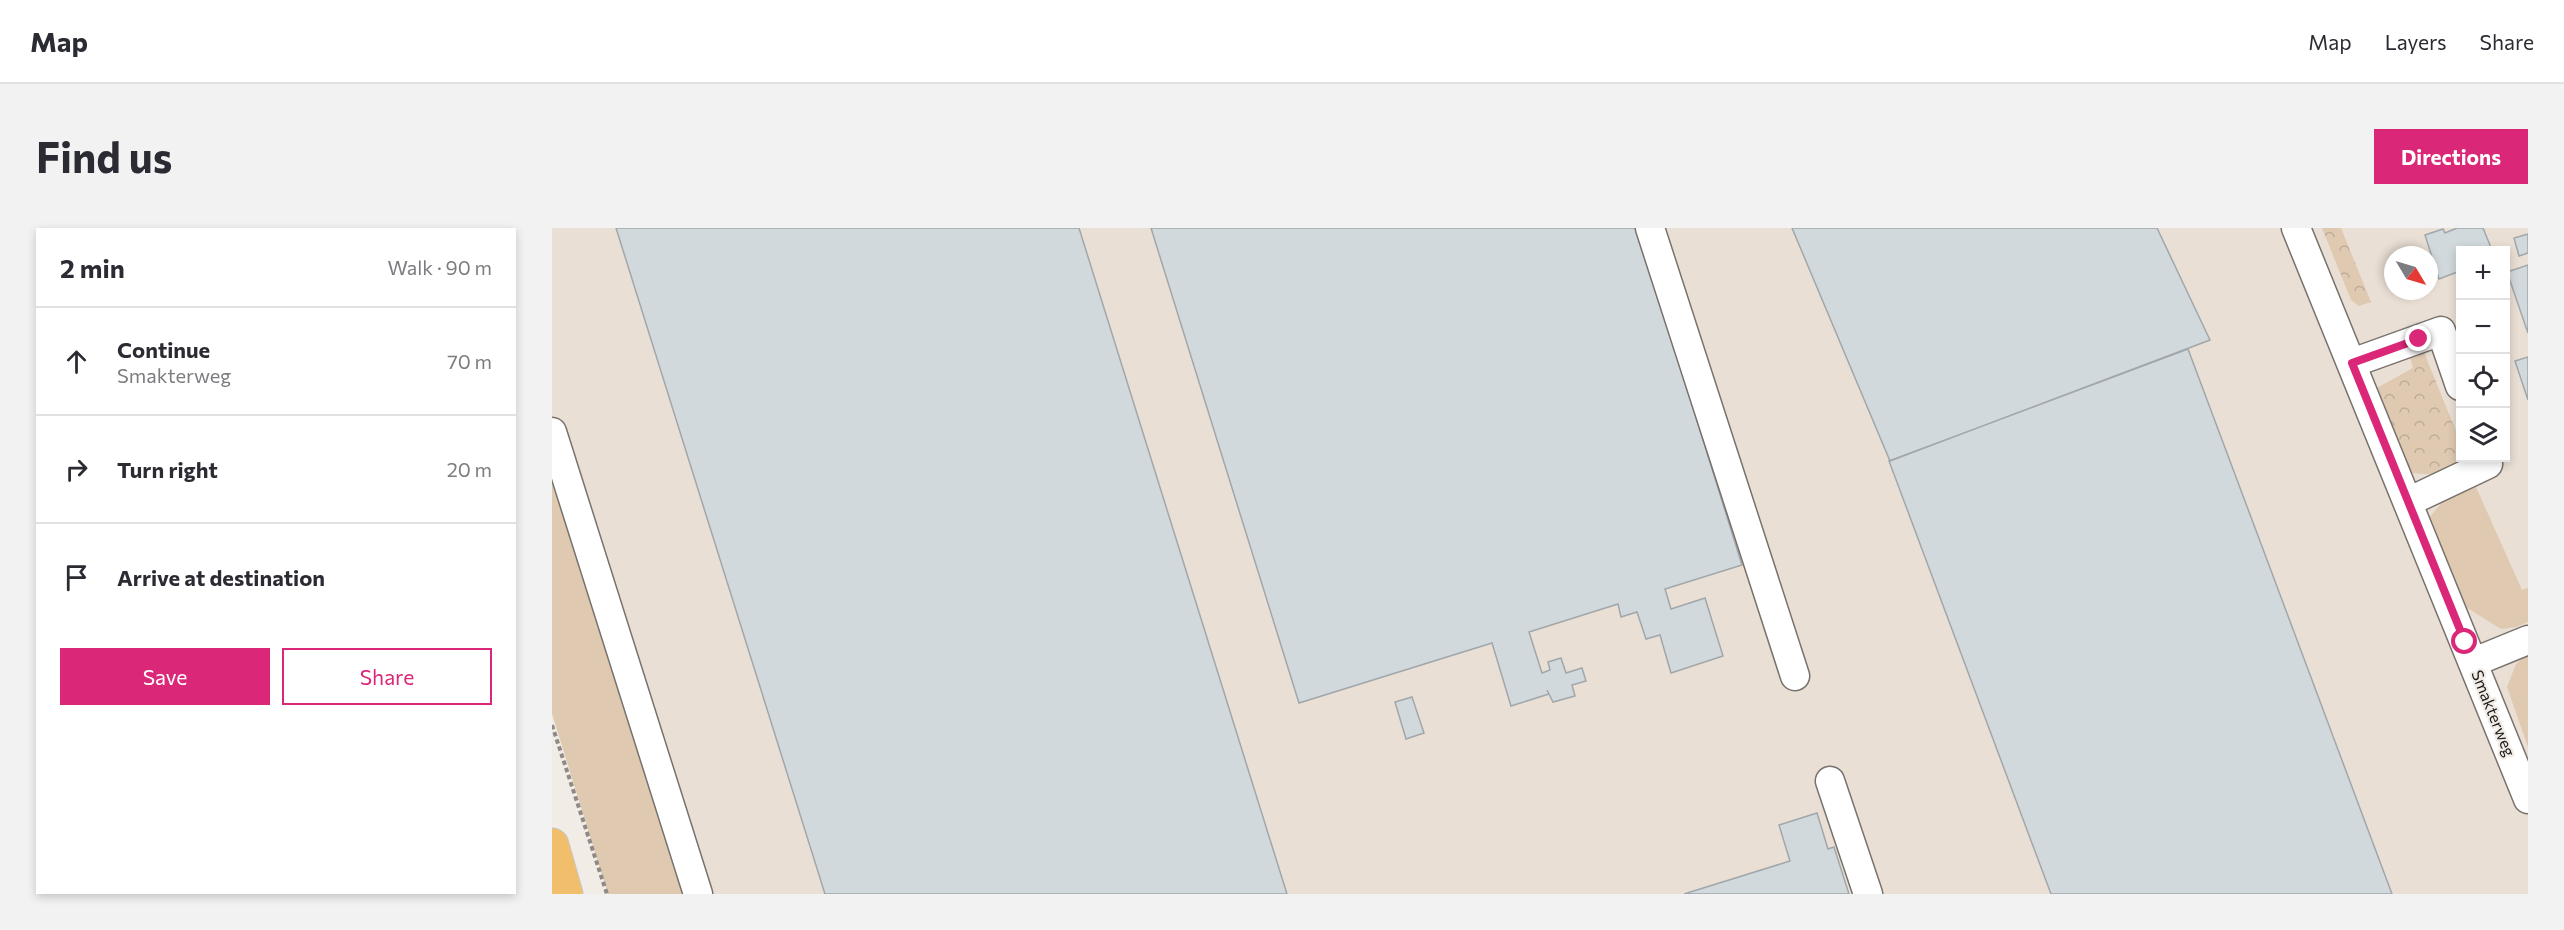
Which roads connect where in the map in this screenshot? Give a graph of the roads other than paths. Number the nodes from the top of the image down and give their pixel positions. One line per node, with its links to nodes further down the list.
1 (1650, 228): 10 (street)
2 (2296, 228): 3 (street, Smakterweg)
3 (2352, 363): 4 (street); 7 (street, Smakterweg)
4 (2456, 374)
5 (552, 432): 15 (street)
6 (2487, 462): 7 (street)
7 (2408, 502): 9 (street, Smakterweg)
8 (2528, 640): 9 (street)
9 (2474, 662): 12 (street, Smakterweg)
10 (1795, 676)
11 (1830, 781): 16 (street)
12 (2528, 799)
13 (552, 845): 14 (main road)
14 (566, 894)
15 (698, 894)
16 (1868, 894)

